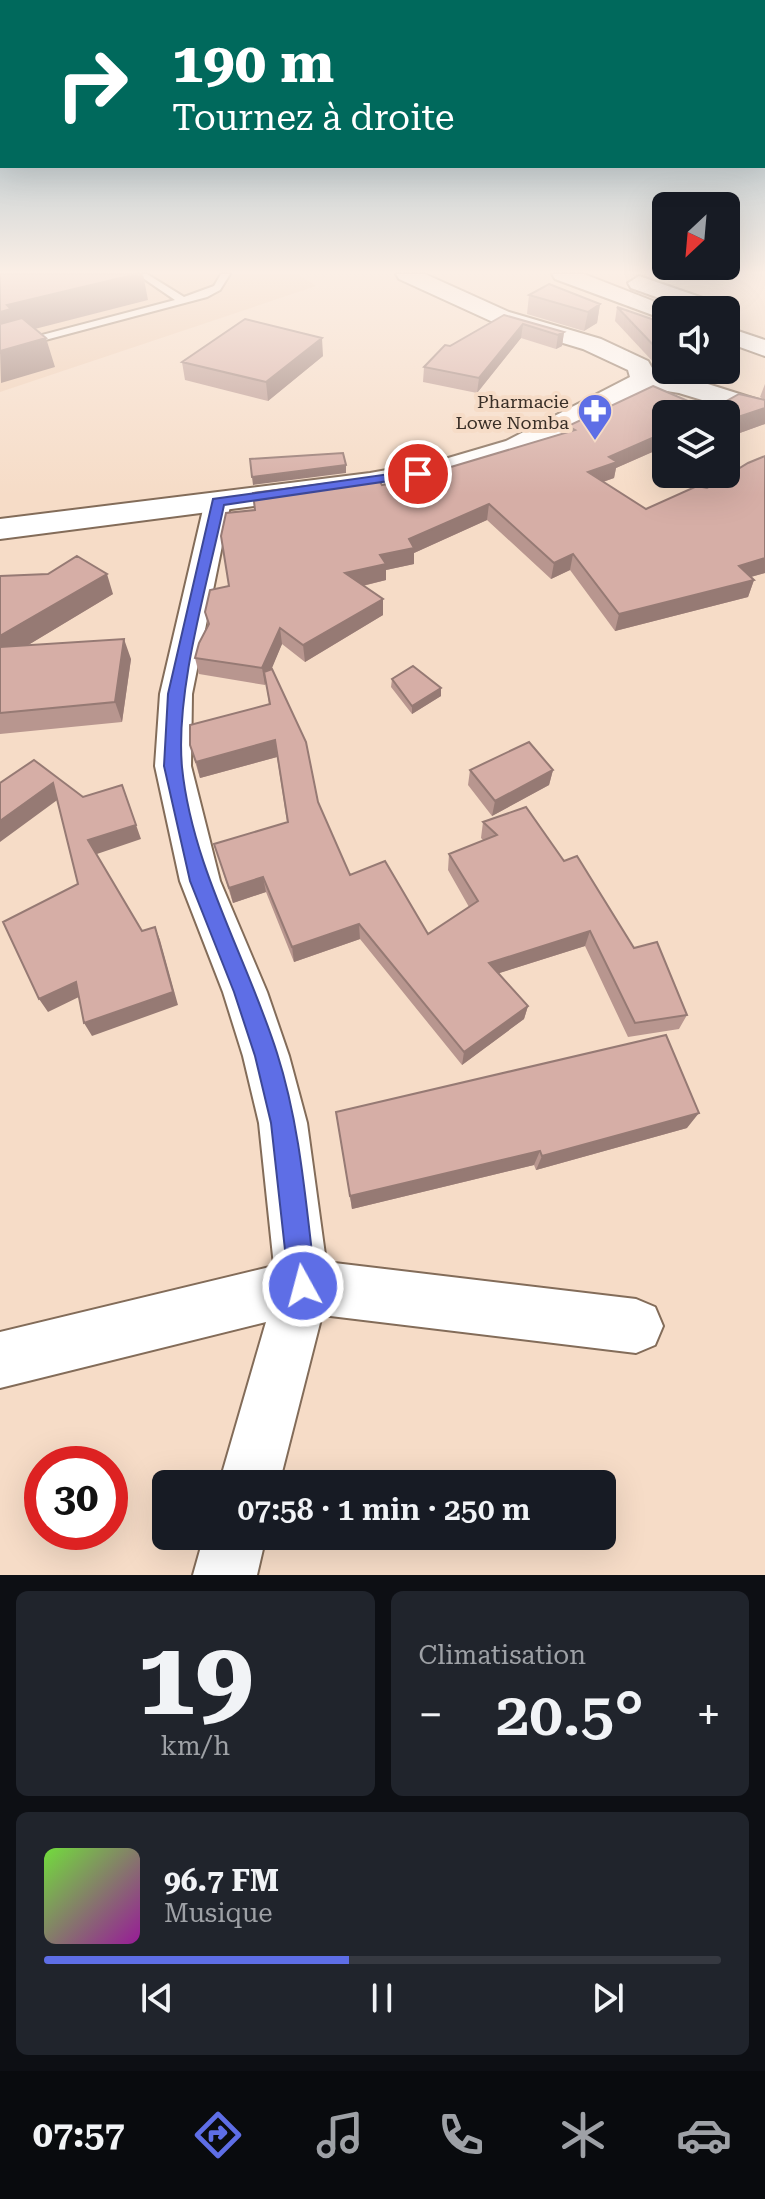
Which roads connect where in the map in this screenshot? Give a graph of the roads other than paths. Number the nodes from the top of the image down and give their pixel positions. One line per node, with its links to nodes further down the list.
1 (601, 348): 2 (main road)
2 (644, 380): 3 (main road); 4 (main road)
3 (765, 411)
4 (218, 501): 5 (main road); 6 (street)
5 (0, 529)
6 (303, 1286): 7 (street); 8 (street); 9 (street)
7 (636, 1326)
8 (0, 1360)
9 (253, 1470)
10 (231, 1550): 11 (street)
11 (225, 1575)

